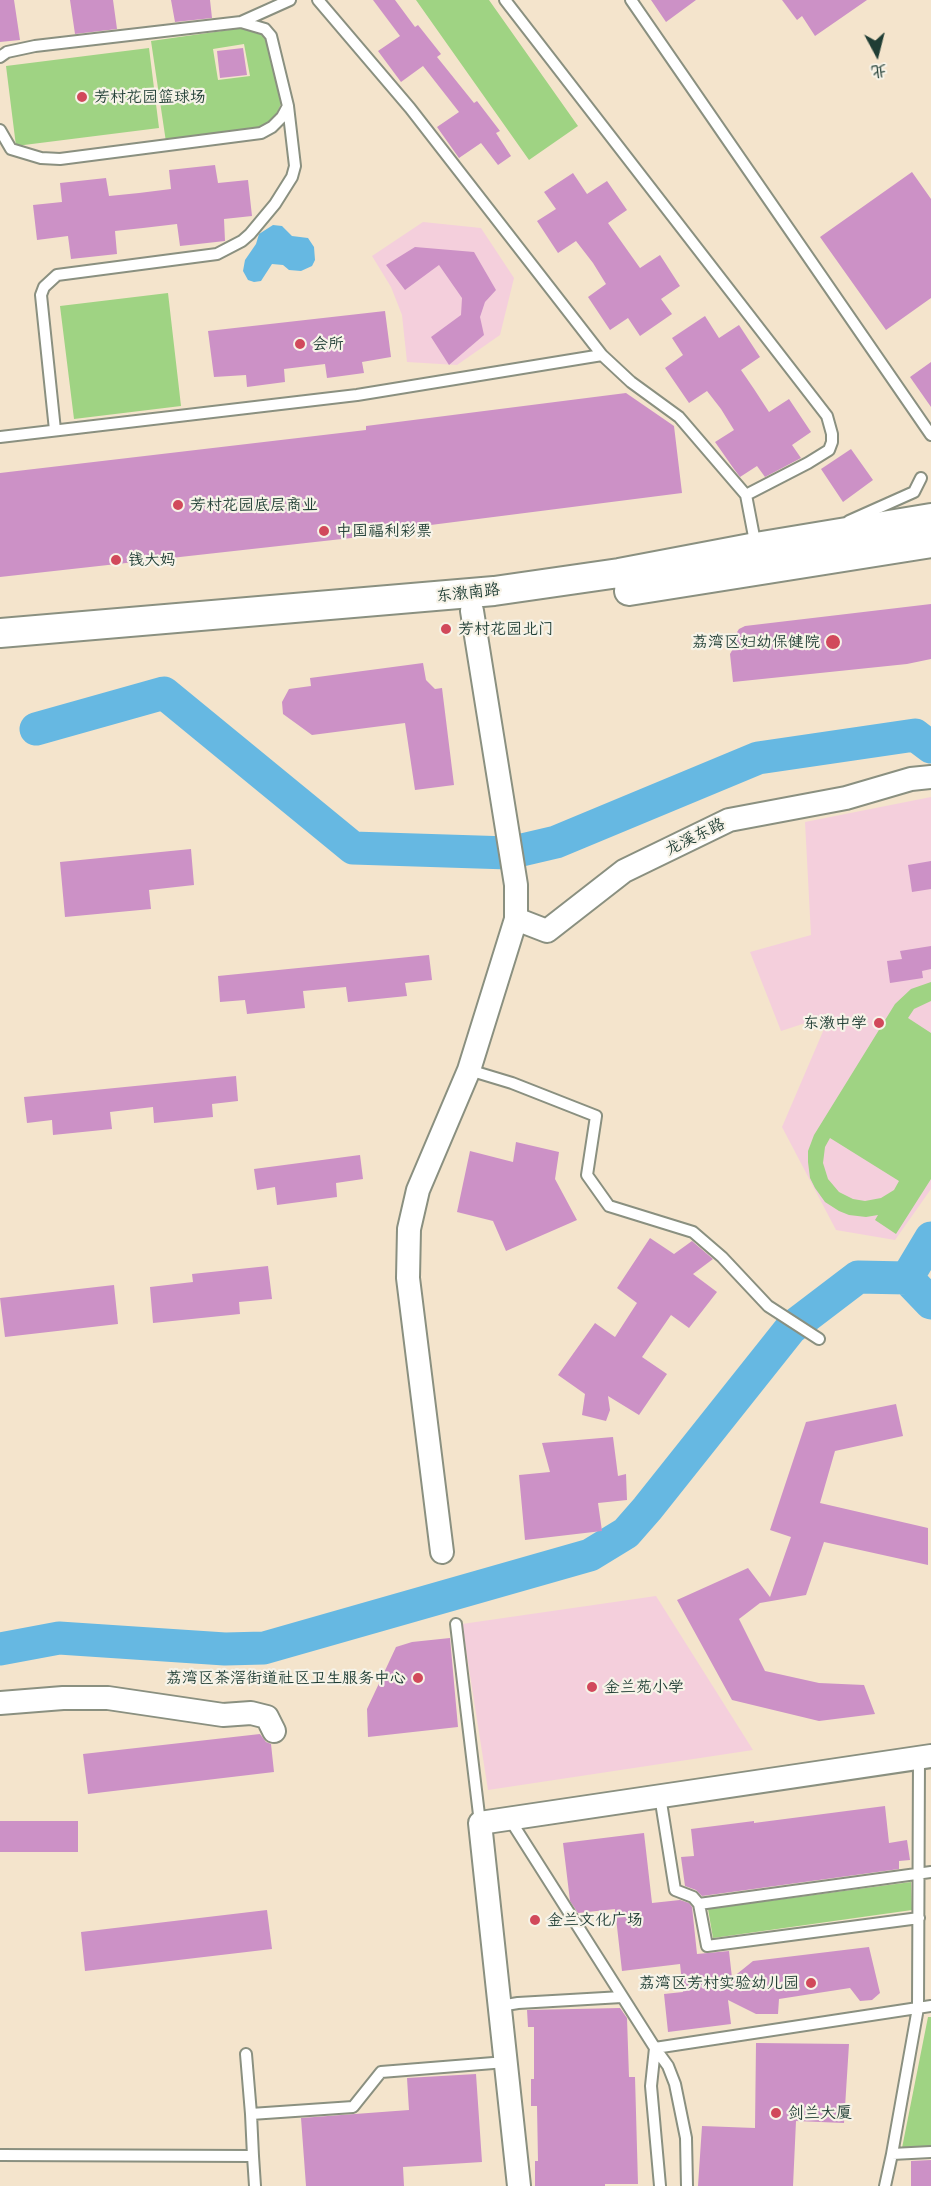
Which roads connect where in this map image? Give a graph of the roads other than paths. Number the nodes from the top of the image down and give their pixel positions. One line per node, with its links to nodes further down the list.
1 (290, 0): 5 (lane)
2 (318, 0): 9 (lane)
3 (505, 0): 14 (lane)
4 (631, 0): 11 (lane)
5 (242, 22): 6 (lane); 7 (lane)
6 (0, 57)
7 (288, 106): 8 (lane); 10 (lane)
8 (0, 130)
9 (602, 355): 10 (lane); 14 (lane)
10 (56, 430): 12 (lane)
11 (931, 435)
12 (0, 437)
13 (921, 478): 16 (lane)
14 (746, 495): 18 (lane)
15 (931, 518): 16 (street, 东漖南路)
16 (850, 533): 18 (street, 东漖南路)
17 (931, 543): 19 (street, 东漖南路)
18 (756, 547): 20 (street, 东漖南路)
19 (472, 611): 21 (street, 东漖南路); 23 (street)
20 (0, 633)
21 (0, 653)
22 (921, 778): 23 (street, 龙溪东路)
23 (516, 919): 24 (street)
24 (469, 1070): 25 (lane); 26 (street)
25 (819, 1339)
26 (442, 1552)
27 (456, 1624): 33 (lane)
28 (0, 1703): 29 (street)
29 (274, 1731)
30 (925, 1757): 31 (street); 35 (lane)
31 (660, 1796): 32 (street); 36 (lane)
32 (509, 1818): 33 (street); 38 (lane)
33 (480, 1823): 39 (street)
34 (931, 1872): 35 (lane)
35 (919, 1874): 36 (lane); 37 (lane)
36 (699, 1904): 37 (lane)
37 (919, 1918): 41 (lane)
38 (622, 1997): 39 (lane); 42 (lane)
39 (500, 2006): 44 (street)
40 (931, 2006): 41 (lane)
41 (918, 2008): 42 (lane); 47 (lane)
42 (654, 2048): 52 (lane); 53 (lane)
43 (246, 2054): 45 (lane)
44 (506, 2062): 45 (lane); 51 (street)
45 (251, 2114): 49 (lane)
46 (931, 2152): 47 (lane)
47 (892, 2154): 54 (lane)
48 (0, 2155): 49 (lane)
49 (253, 2156): 50 (lane)
50 (255, 2186)
51 (519, 2186)
52 (660, 2186)
53 (687, 2186)
54 (885, 2186)

